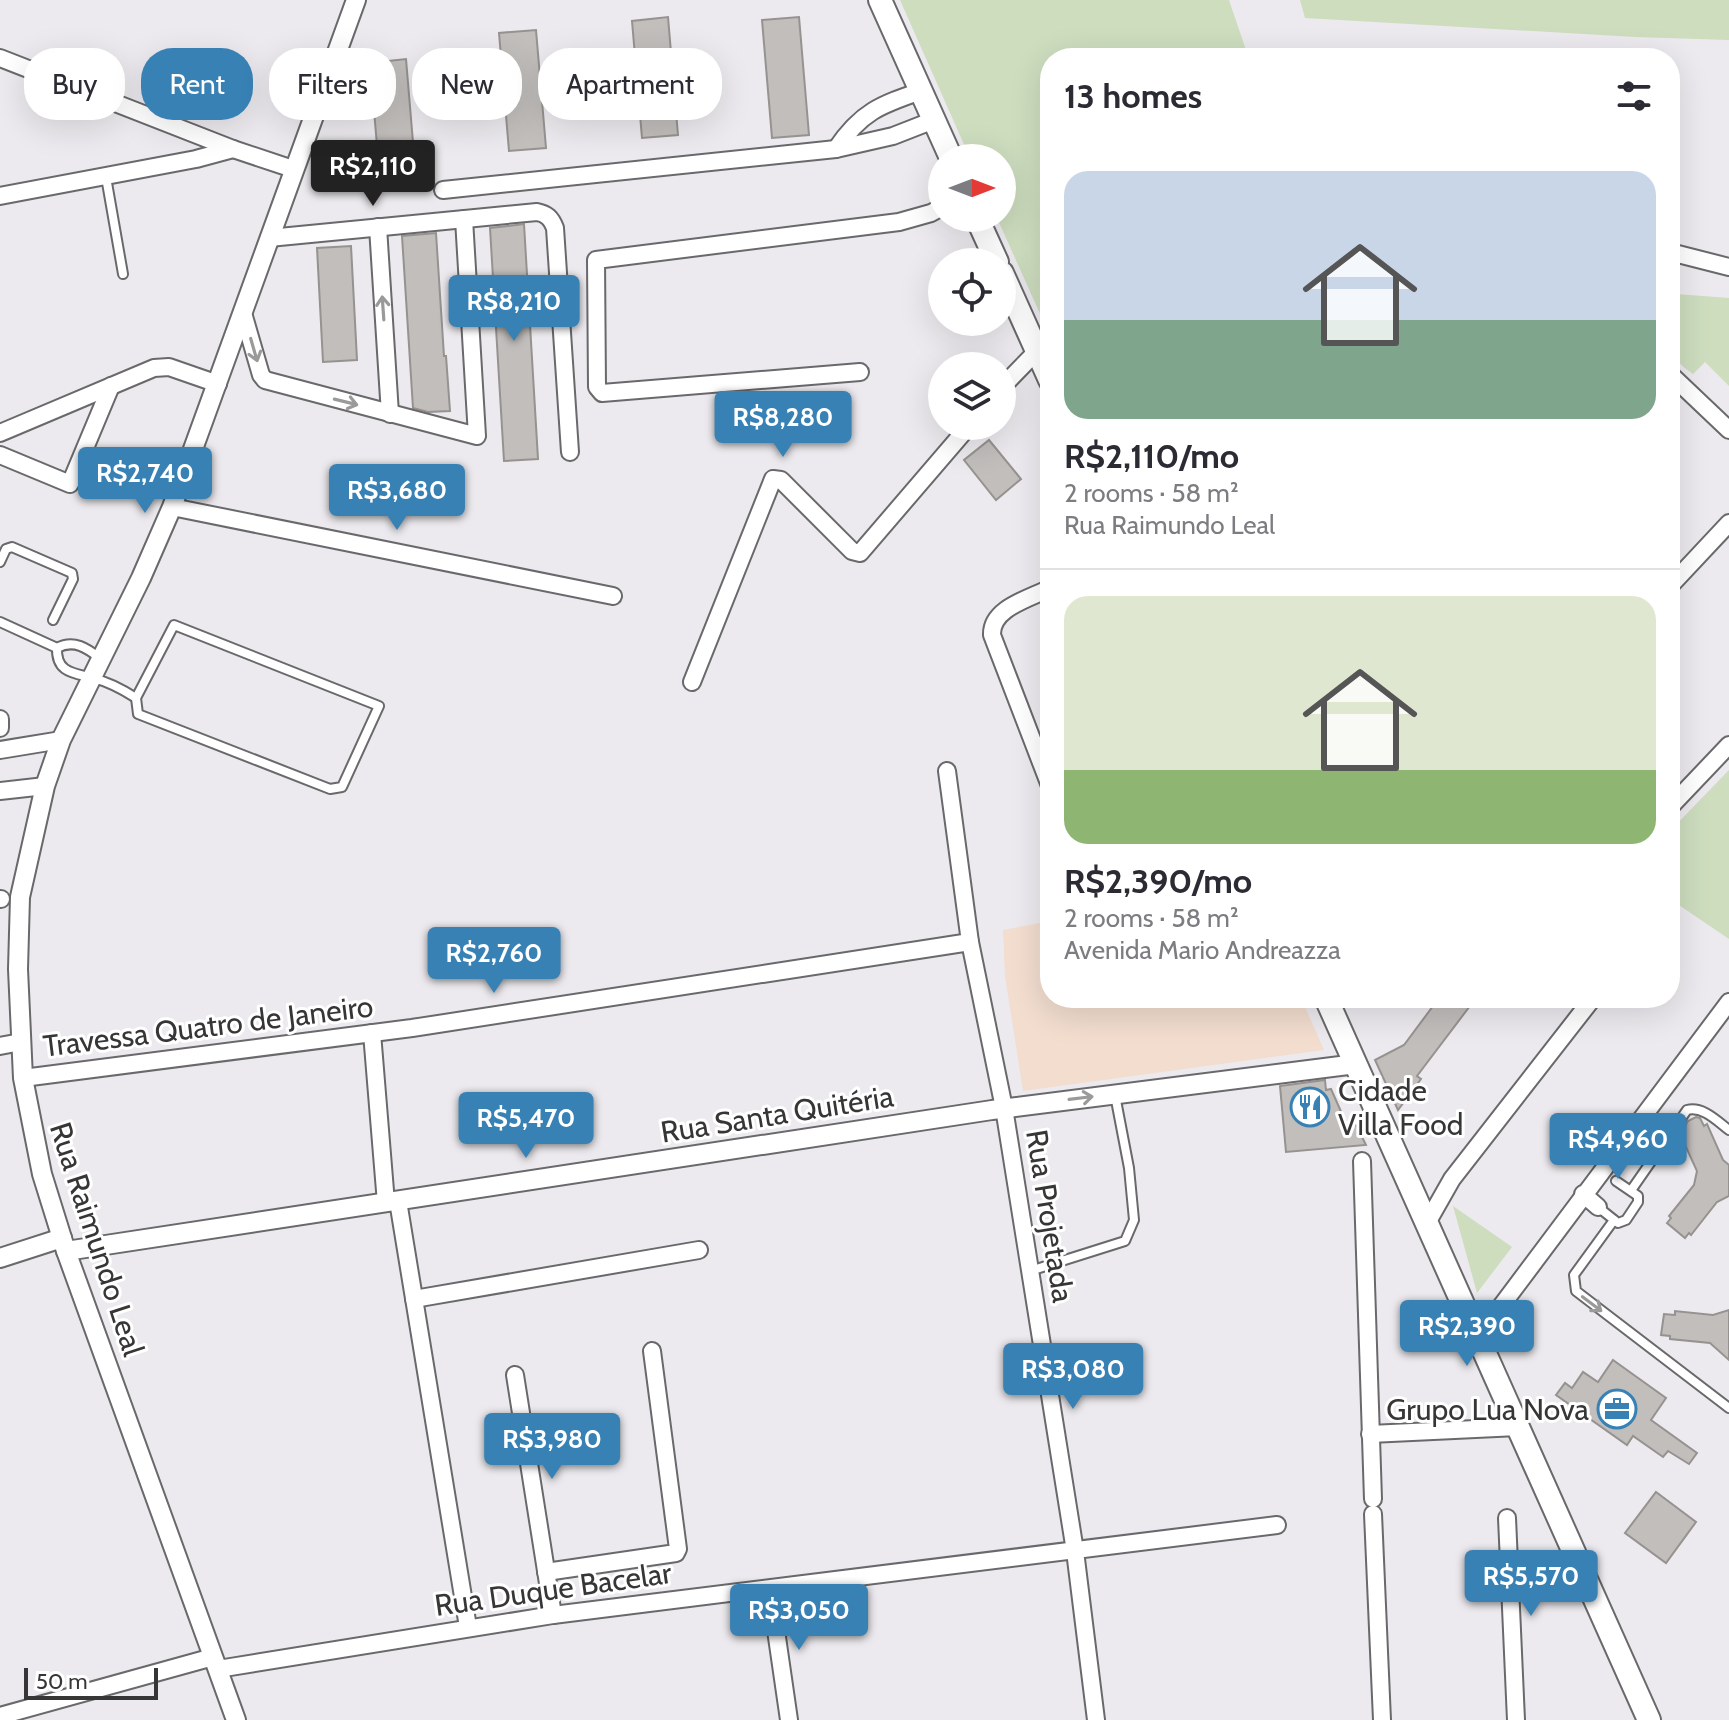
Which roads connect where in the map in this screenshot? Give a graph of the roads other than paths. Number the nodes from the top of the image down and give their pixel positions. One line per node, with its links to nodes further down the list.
1 (356, 0): 9 (street, Rua Raimundo Leal)
2 (880, 0): 4 (main road)
3 (0, 58): 7 (street)
4 (921, 91): 5 (main road); 8 (street)
5 (934, 120): 6 (main road); 8 (street)
6 (945, 144)
7 (233, 149): 9 (street); 10 (street)
8 (836, 149): 11 (street)
9 (293, 169): 16 (street, Rua Raimundo Leal)
10 (106, 177): 12 (street); 19 (lane)
11 (443, 190)
12 (0, 196)
13 (928, 214): 24 (street)
14 (464, 219): 15 (street); 29 (street); 33 (street)
15 (378, 227): 16 (street); 29 (street, one-way to 15)
16 (269, 238): 21 (street, Rua Raimundo Leal)
17 (1680, 255): 18 (street)
18 (1729, 267)
19 (123, 274)
20 (1016, 298): 22 (main road)
21 (243, 313): 27 (street, Rua Raimundo Leal); 29 (street, one-way to 29)
22 (1040, 340)
23 (1040, 351): 25 (street)
24 (860, 372)
25 (1016, 374)
26 (1680, 383): 30 (street)
27 (218, 384): 28 (street); 35 (street, Rua Raimundo Leal)
28 (111, 386): 31 (street); 34 (street)
29 (390, 414)
30 (1729, 430)
31 (0, 433)
32 (957, 440): 46 (street)
33 (570, 452)
34 (0, 455)
35 (172, 507): 40 (street); 44 (street, Rua Raimundo Leal)
36 (1729, 523): 38 (street)
37 (0, 562): 41 (lane)
38 (1680, 575)
39 (1040, 593): 53 (street)
40 (613, 596)
41 (53, 620)
42 (3, 625): 43 (lane)
43 (57, 648): 44 (lane); 45 (lane)
44 (102, 660): 45 (street, Rua Raimundo Leal)
45 (93, 678): 47 (lane); 50 (street, Rua Raimundo Leal)
46 (692, 682)
47 (136, 698): 47 (lane)
48 (0, 719): 49 (street)
49 (0, 728)
50 (61, 740): 52 (street); 55 (street, Rua Raimundo Leal)
51 (1729, 745): 57 (street)
52 (0, 750)
53 (1040, 760)
54 (947, 771): 58 (street, Rua Projetada)
55 (45, 786): 56 (street); 63 (street, Rua Raimundo Leal)
56 (0, 791)
57 (1680, 796)
58 (970, 942): 62 (street, Travessa Quatro de Janeiro); 68 (street, Rua Projetada)
59 (1729, 1002): 71 (street)
60 (1331, 1008): 65 (main road)
61 (1585, 1008): 78 (street)
62 (372, 1033): 66 (street, Travessa Quatro de Janeiro); 75 (street)
63 (21, 1042): 64 (street); 66 (street, Rua Raimundo Leal)
64 (0, 1046)
65 (1356, 1064): 67 (street, Rua Santa Quitéria); 78 (main road)
66 (23, 1078): 79 (street, Rua Raimundo Leal)
67 (1115, 1094): 68 (street, Rua Santa Quitéria, one-way to 67); 82 (lane)
68 (1004, 1108): 75 (street, Rua Santa Quitéria); 82 (street, Rua Projetada)
69 (1729, 1130): 73 (lane)
70 (1362, 1161): 89 (street)
71 (1600, 1172): 72 (street); 74 (street)
72 (1616, 1181): 73 (lane)
73 (1632, 1189): 77 (lane)
74 (1583, 1194): 76 (street); 84 (street)
75 (392, 1202): 79 (street, Rua Santa Quitéria); 83 (street)
76 (1598, 1207): 77 (lane)
77 (1614, 1220): 87 (lane, one-way to 87)
78 (1427, 1223): 84 (main road)
79 (64, 1245): 81 (street, Rua Santa Quitéria); 97 (street, Rua Raimundo Leal)
80 (699, 1250): 83 (street)
81 (0, 1258)
82 (1030, 1271): 92 (street, Rua Projetada)
83 (414, 1299): 96 (street)
84 (1478, 1337): 88 (main road)
85 (652, 1351): 93 (street)
86 (515, 1375): 93 (street)
87 (1729, 1408)
88 (1518, 1427): 89 (street); 104 (main road)
89 (1370, 1434): 102 (street)
90 (1507, 1518): 103 (street)
91 (1277, 1525): 92 (street, Rua Duque Bacelar)
92 (1075, 1551): 94 (street, Rua Duque Bacelar); 101 (street, Rua Projetada)
93 (546, 1572): 95 (street)
94 (770, 1589): 95 (street, Rua Duque Bacelar); 100 (street)
95 (553, 1615): 96 (street, Rua Duque Bacelar)
96 (468, 1627): 97 (street, Rua Duque Bacelar)
97 (215, 1663): 98 (street, Rua Duque Bacelar); 99 (street, Rua Raimundo Leal)
98 (0, 1716)
99 (236, 1720)
100 (789, 1720)
101 (1096, 1720)
102 (1382, 1720)
103 (1516, 1720)
104 (1648, 1720)

